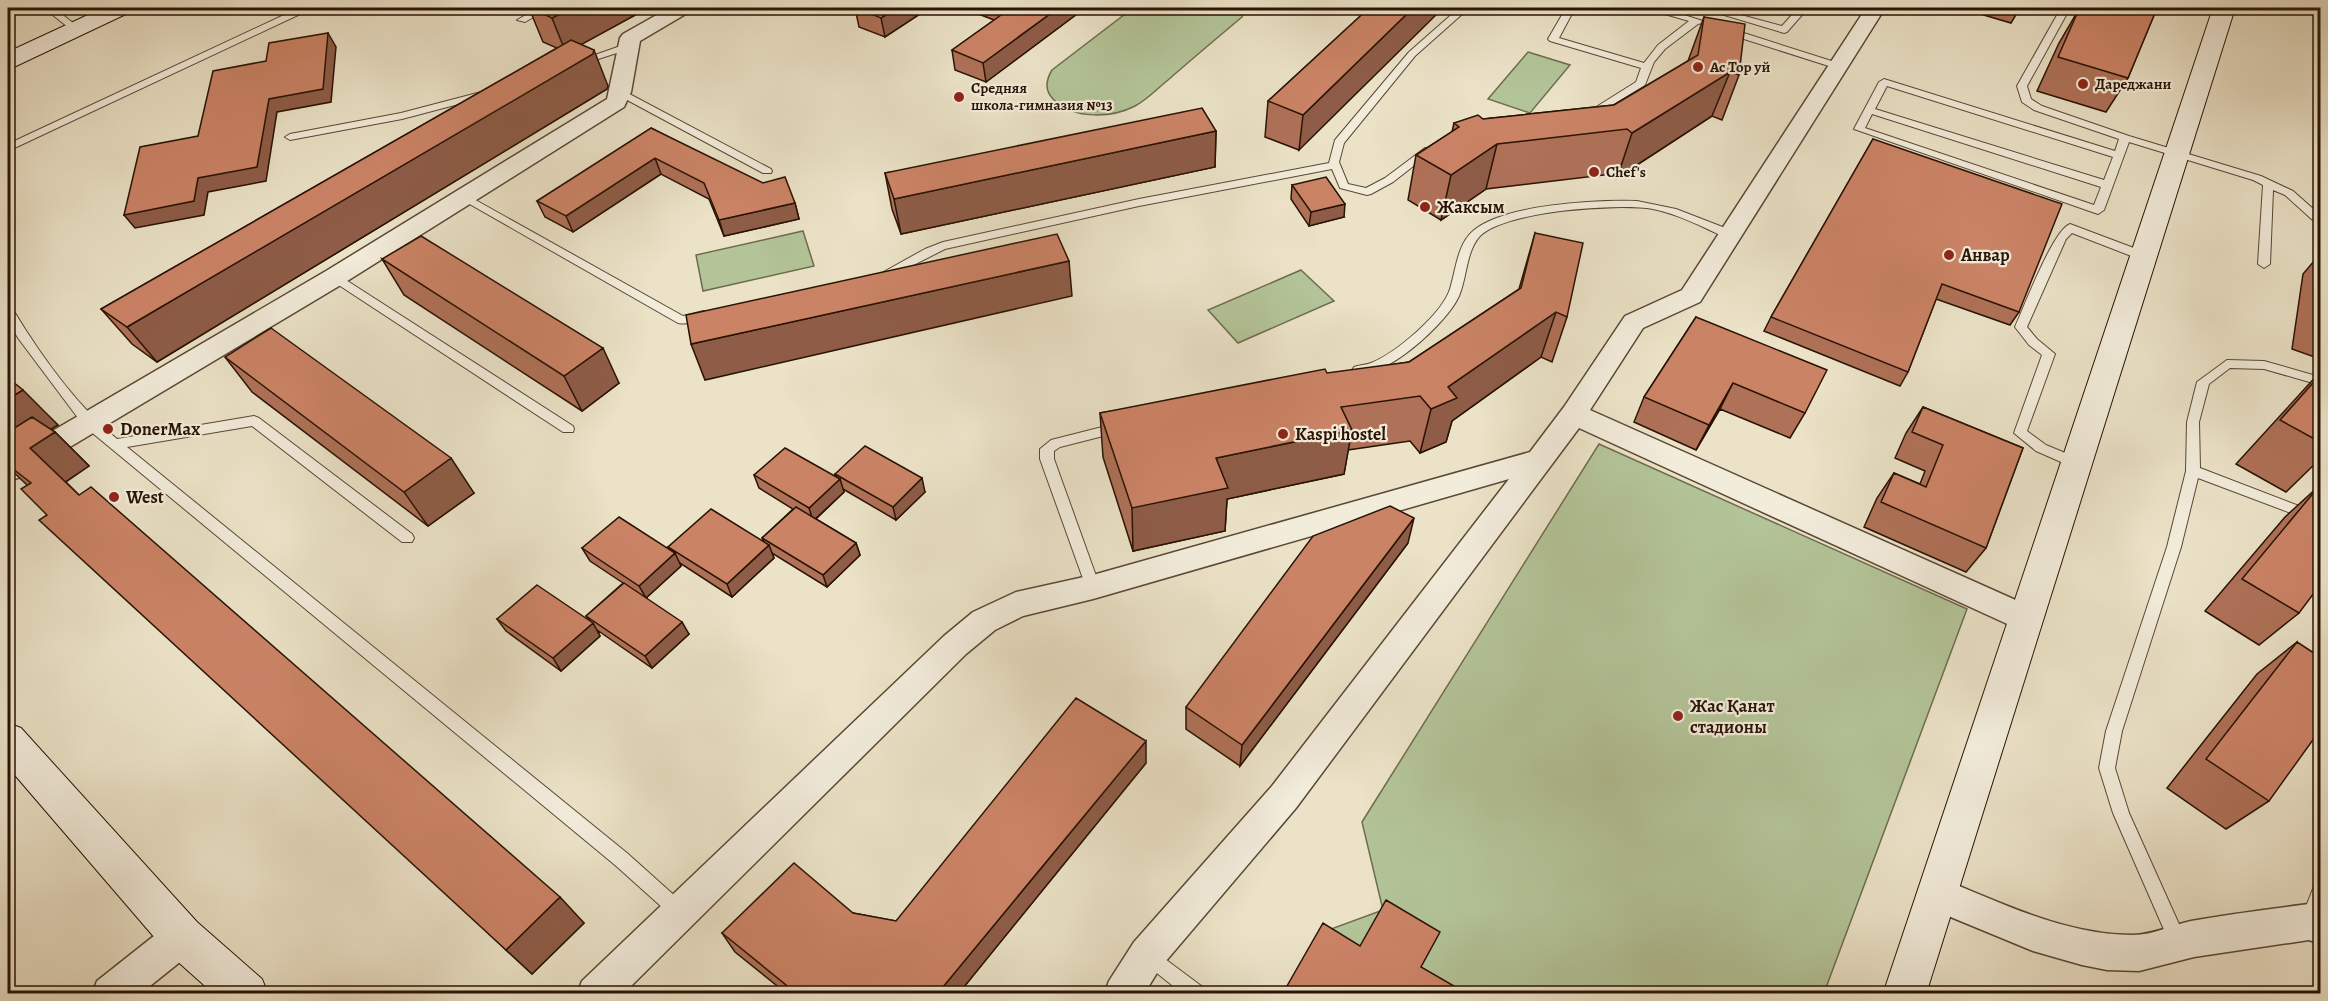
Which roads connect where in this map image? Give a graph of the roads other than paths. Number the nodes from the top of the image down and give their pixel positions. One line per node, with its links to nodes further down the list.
1 (92, 8): 14 (street)
2 (120, 8): 14 (street)
3 (309, 8): 32 (lane)
4 (544, 8): 15 (lane)
5 (681, 8): 19 (street)
6 (1464, 8): 35 (lane)
7 (1570, 8): 23 (lane)
8 (1654, 8): 16 (lane)
9 (1706, 8): 10 (lane)
10 (1803, 8)
11 (1875, 8): 24 (street)
12 (2065, 8): 30 (lane)
13 (2217, 9): 33 (street)
14 (64, 19): 20 (street); 21 (street)
15 (522, 20)
16 (1696, 21): 17 (lane); 23 (lane)
17 (1707, 24)
18 (1718, 28): 24 (lane)
19 (629, 45): 22 (lane); 26 (street)
20 (8, 48)
21 (8, 62)
22 (572, 65)
23 (1644, 66): 28 (lane)
24 (1838, 66): 42 (street)
25 (493, 91): 29 (lane)
26 (620, 92): 36 (lane); 39 (street)
27 (1868, 110): 34 (lane); 38 (lane); 40 (lane)
28 (1576, 124)
29 (290, 137)
30 (2125, 138): 33 (lane); 34 (lane)
31 (1444, 146): 35 (lane)
32 (8, 148)
33 (2176, 153): 37 (lane); 43 (street)
34 (2118, 155): 38 (lane)
35 (1336, 165): 45 (lane)
36 (767, 171)
37 (2268, 183): 41 (lane); 44 (lane)
38 (2107, 185): 40 (lane)
39 (463, 196): 46 (street); 48 (lane)
40 (2077, 217): 43 (lane); 57 (lane)
41 (2320, 220)
42 (1730, 234): 49 (lane); 51 (street)
43 (2143, 256): 57 (street)
44 (2264, 264)
45 (874, 276)
46 (335, 277): 52 (street); 54 (lane)
47 (8, 311): 52 (lane)
48 (716, 312)
49 (1341, 374)
50 (2320, 381): 59 (lane)
51 (1574, 414): 56 (street); 63 (street)
52 (89, 423): 55 (lane); 58 (street)
53 (1133, 424): 62 (lane)
54 (568, 429)
55 (113, 444): 61 (lane); 66 (lane)
56 (1536, 461): 62 (street); 70 (street)
57 (2077, 464): 63 (street)
58 (8, 470)
59 (2193, 471): 60 (lane); 69 (lane)
60 (2320, 519)
61 (407, 538)
62 (1093, 586): 66 (street)
63 (2027, 619): 65 (street)
64 (8, 740): 68 (street)
65 (1936, 894): 69 (street); 76 (street)
66 (681, 912): 73 (street)
67 (2317, 913): 69 (street)
68 (182, 937): 71 (street); 72 (street)
69 (2178, 942)
70 (1147, 955): 74 (street); 75 (lane)
71 (110, 993)
72 (246, 993)
73 (595, 993)
74 (1122, 993)
75 (1198, 993)
76 (1904, 993)

